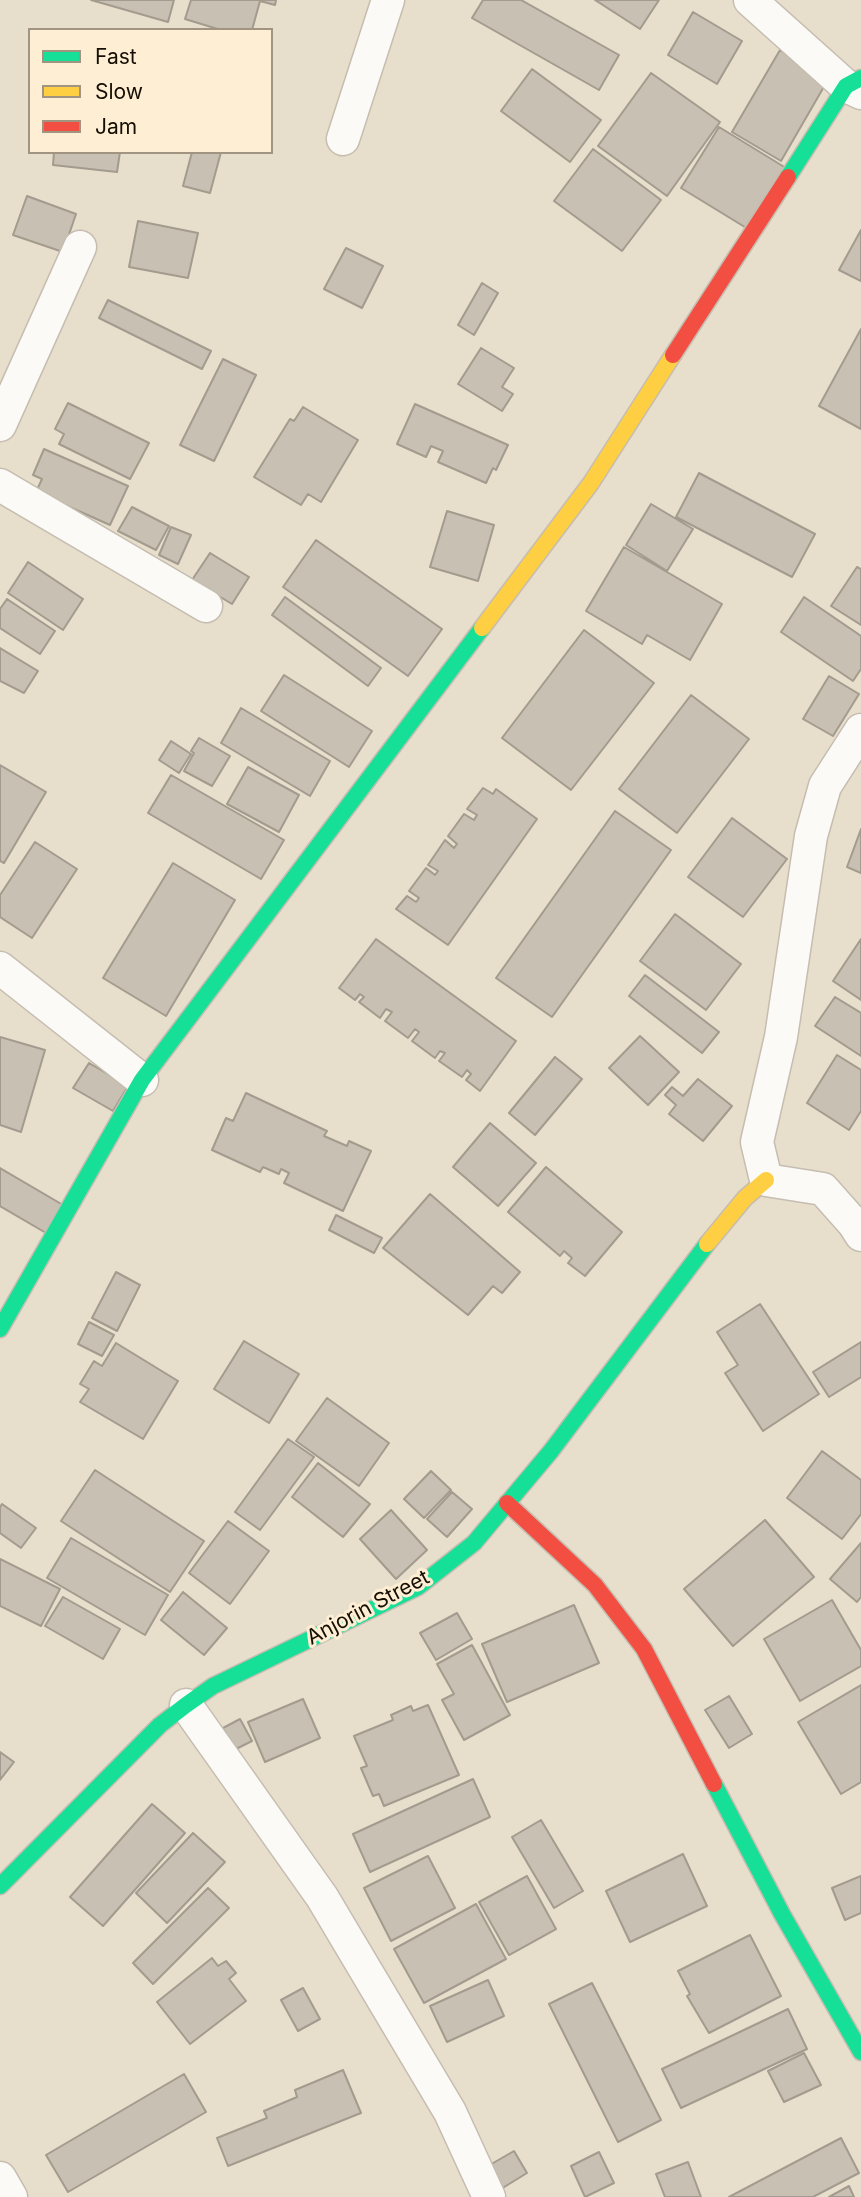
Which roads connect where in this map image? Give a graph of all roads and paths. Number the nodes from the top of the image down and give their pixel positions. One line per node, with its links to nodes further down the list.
1 (388, 0): 4 (street)
2 (750, 0): 3 (street)
3 (856, 86): 11 (street)
4 (343, 139)
5 (80, 247): 6 (street)
6 (0, 425)
7 (0, 485): 8 (street)
8 (206, 606)
9 (861, 730): 12 (street)
10 (0, 968): 11 (street)
11 (142, 1080): 14 (street)
12 (766, 1180): 13 (street); 15 (street, Anjorin Street)
13 (861, 1235)
14 (0, 1329)
15 (507, 1503): 16 (street, Anjorin Street); 18 (street)
16 (186, 1705): 17 (street, Anjorin Street); 21 (street)
17 (0, 1886)
18 (861, 2052)
19 (0, 2178): 20 (street)
20 (11, 2197)
21 (489, 2197)

